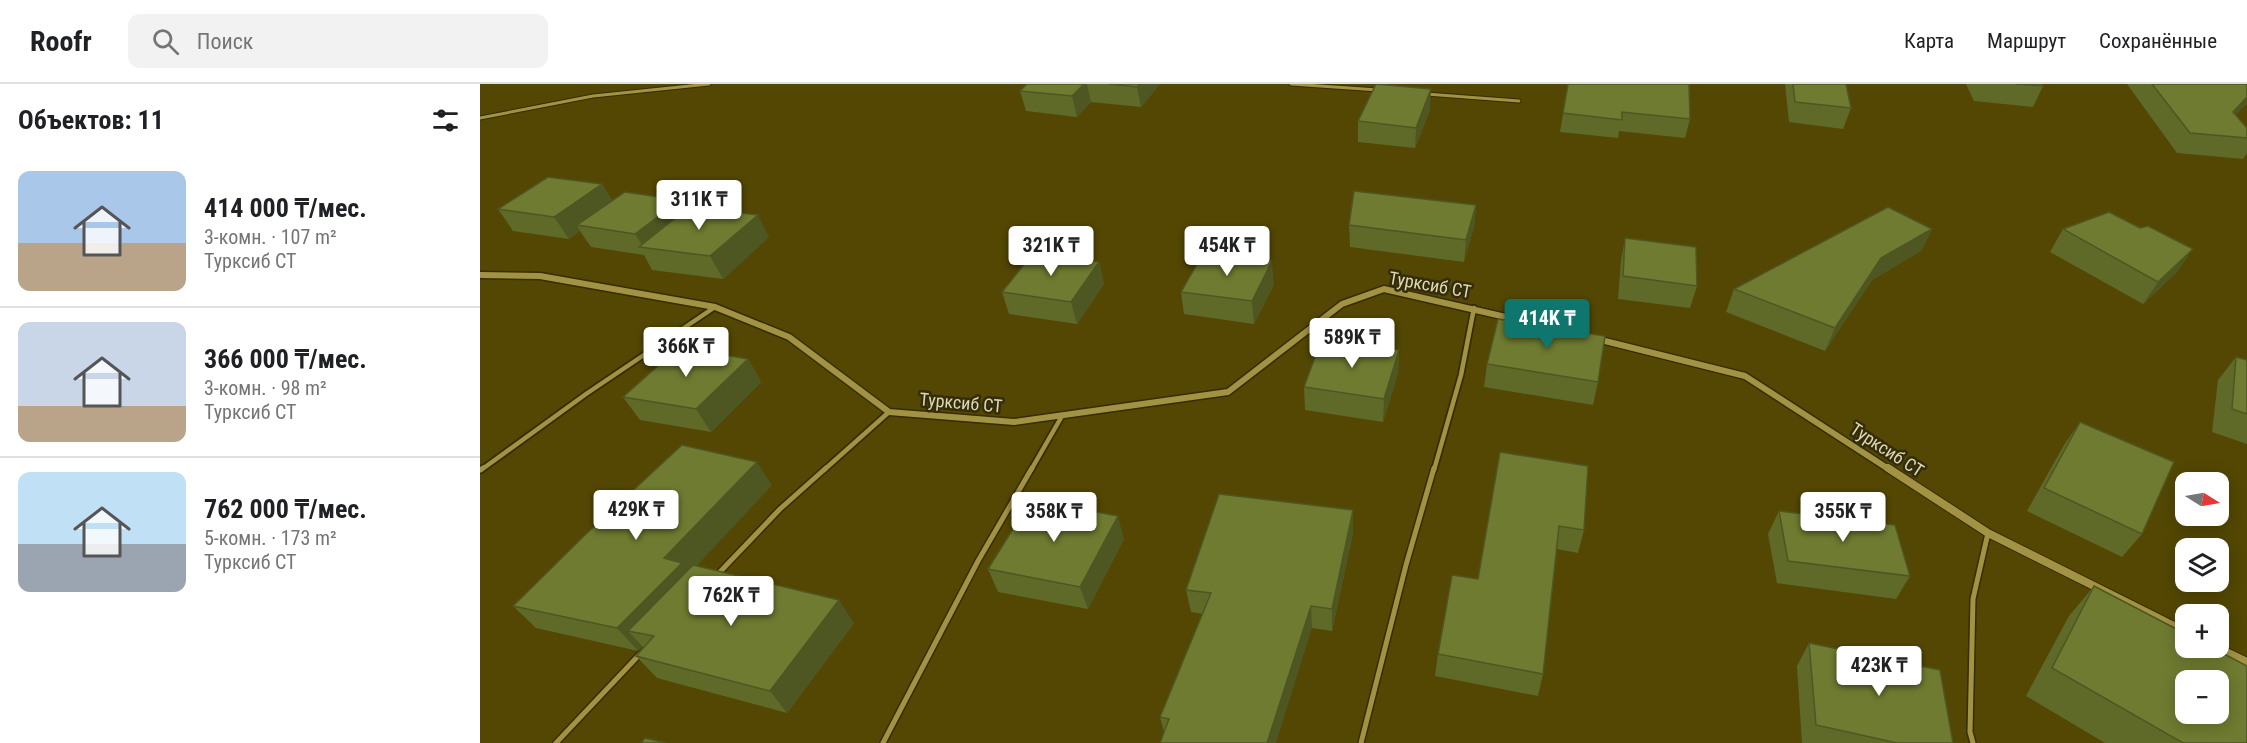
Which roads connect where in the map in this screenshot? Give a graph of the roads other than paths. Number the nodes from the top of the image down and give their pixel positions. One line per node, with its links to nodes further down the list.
1 (709, 84): 6 (lane)
2 (1291, 84): 3 (lane)
3 (1383, 91)
4 (1417, 93): 5 (lane)
5 (1519, 101)
6 (480, 118)
7 (480, 275): 8 (street)
8 (715, 307): 12 (street); 14 (lane)
9 (1474, 308): 10 (street, Турксиб СТ); 13 (street, Турксиб СТ); 23 (lane)
10 (1576, 333)
11 (1587, 336): 15 (street, Турксиб СТ)
12 (889, 412): 13 (street, Турксиб СТ); 16 (lane)
13 (1062, 416): 22 (lane)
14 (480, 470)
15 (1988, 533): 17 (street, Турксиб СТ); 24 (lane)
16 (710, 582)
17 (2175, 626)
18 (647, 647): 21 (lane)
19 (2229, 653): 20 (street)
20 (2247, 662)
21 (556, 743)
22 (883, 743)
23 (1361, 743)
24 (1973, 743)

